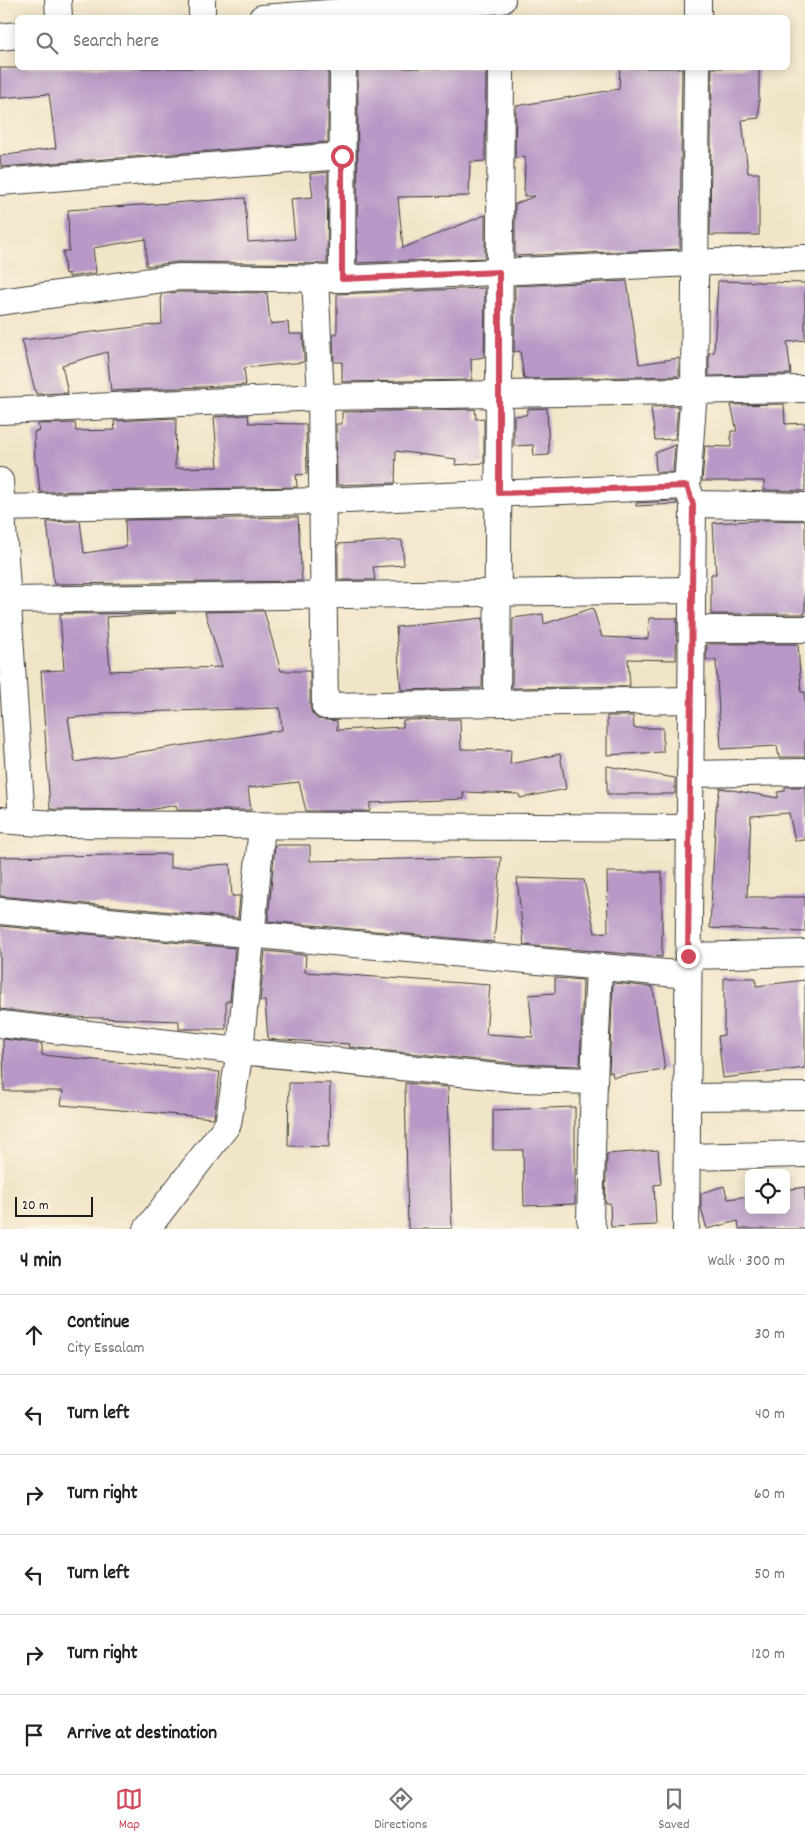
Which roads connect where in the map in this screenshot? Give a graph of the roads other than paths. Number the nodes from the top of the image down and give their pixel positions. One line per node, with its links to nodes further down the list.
1 (58, 0): 6 (street)
2 (202, 0): 7 (street)
3 (502, 0): 5 (street); 9 (street)
4 (698, 0): 10 (street)
5 (344, 10): 8 (street)
6 (59, 15)
7 (202, 15)
8 (293, 15)
9 (502, 15)
10 (698, 15)
11 (15, 35): 12 (street)
12 (0, 37)
13 (343, 70): 16 (street)
14 (501, 70): 20 (street)
15 (697, 70): 19 (street)
16 (342, 156): 17 (street); 22 (street)
17 (0, 182)
18 (805, 258): 19 (street)
19 (695, 263): 20 (street); 25 (street)
20 (499, 272): 22 (street); 26 (street)
21 (315, 278): 22 (street); 23 (street); 27 (street)
22 (342, 279)
23 (0, 302)
24 (805, 389): 25 (street)
25 (694, 390): 26 (street); 31 (street)
26 (499, 394): 27 (street); 30 (street)
27 (321, 397): 28 (street); 32 (street)
28 (0, 410)
29 (0, 480): 34 (street)
30 (499, 493): 31 (street); 32 (street); 36 (street)
31 (690, 495): 33 (street); 35 (street)
32 (322, 501): 34 (street); 37 (street)
33 (805, 506)
34 (1, 508): 38 (street)
35 (692, 590): 36 (street); 39 (street)
36 (498, 593): 37 (street); 42 (street)
37 (324, 594): 38 (street); 42 (street)
38 (9, 600): 45 (street)
39 (692, 629): 40 (street); 41 (street)
40 (805, 630)
41 (691, 700): 42 (street); 44 (street)
42 (497, 702)
43 (805, 772): 44 (street)
44 (690, 774): 47 (street)
45 (11, 821): 46 (street)
46 (262, 826): 47 (street); 49 (street)
47 (690, 828): 51 (street)
48 (0, 911): 49 (street)
49 (252, 933): 52 (street); 54 (street)
50 (805, 953): 51 (street)
51 (688, 966): 52 (street); 57 (street)
52 (599, 967): 55 (street)
53 (0, 1024): 54 (street)
54 (240, 1051): 55 (street); 60 (street)
55 (594, 1081): 61 (street)
56 (805, 1096): 57 (street)
57 (687, 1097): 59 (street)
58 (805, 1154): 59 (street)
59 (687, 1157): 62 (street)
60 (147, 1229)
61 (593, 1229)
62 (686, 1229)

